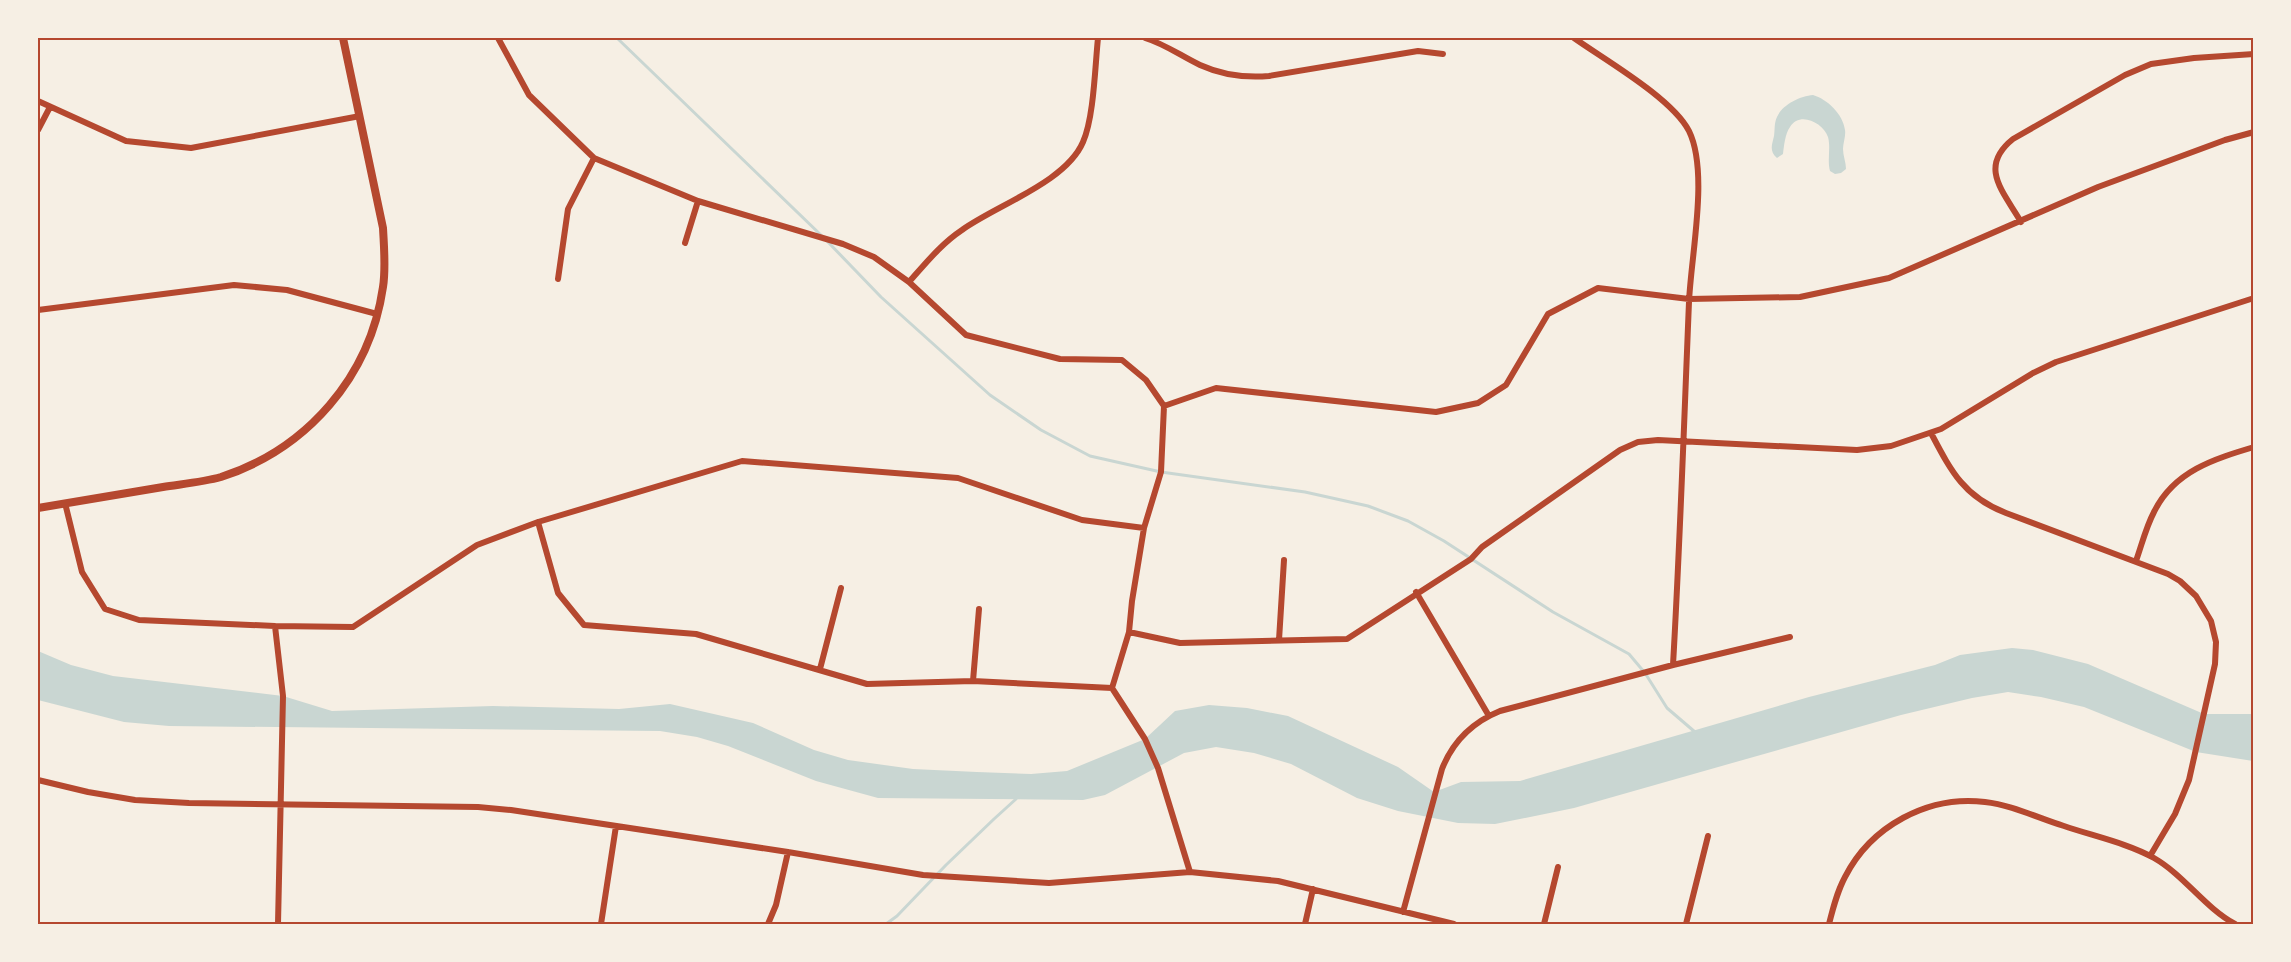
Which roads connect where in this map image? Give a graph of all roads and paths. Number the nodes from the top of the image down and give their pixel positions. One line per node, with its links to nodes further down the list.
1 (343, 38): 10 (main road)
2 (498, 38): 13 (street)
3 (1098, 38): 18 (street)
4 (1144, 38): 6 (street)
5 (1574, 38): 20 (street)
6 (1443, 54)
7 (2253, 54): 15 (street)
8 (38, 101): 9 (street)
9 (50, 107): 10 (street); 11 (street)
10 (360, 116): 22 (main road)
11 (38, 130)
12 (2253, 132): 15 (street)
13 (594, 158): 14 (street); 17 (street)
14 (698, 201): 16 (street); 18 (street)
15 (2021, 222): 20 (street)
16 (685, 243)
17 (558, 279)
18 (909, 282): 23 (street)
19 (2253, 298): 24 (street)
20 (1689, 299): 23 (street); 25 (street)
21 (38, 310): 22 (street)
22 (377, 314): 27 (main road)
23 (1164, 406): 30 (street)
24 (1931, 433): 25 (street); 32 (street)
25 (1685, 441): 34 (street); 40 (street)
26 (2253, 447): 32 (street)
27 (65, 503): 28 (main road); 36 (street)
28 (38, 508)
29 (538, 522): 30 (street); 36 (street); 41 (street)
30 (1144, 528): 37 (street)
31 (1284, 560): 39 (street)
32 (2136, 561): 50 (street)
33 (841, 588): 41 (street)
34 (1416, 592): 39 (street); 44 (street)
35 (979, 609): 42 (street)
36 (275, 626): 46 (street)
37 (1129, 632): 39 (street); 43 (street)
38 (1790, 637): 40 (street)
39 (1279, 640)
40 (1674, 665): 44 (street)
41 (820, 669): 42 (street)
42 (973, 681): 43 (street)
43 (1113, 688): 52 (street)
44 (1489, 716): 54 (street)
45 (38, 780): 46 (street)
46 (280, 803): 47 (street); 55 (street)
47 (616, 826): 49 (street); 56 (street)
48 (1708, 836): 61 (street)
49 (788, 852): 52 (street); 57 (street)
50 (2150, 856): 62 (street); 63 (street)
51 (1558, 867): 60 (street)
52 (1190, 872): 53 (street)
53 (1313, 889): 54 (street); 58 (street)
54 (1403, 912): 59 (street)
55 (278, 924)
56 (601, 924)
57 (768, 924)
58 (1305, 924)
59 (1454, 924)
60 (1544, 924)
61 (1686, 924)
62 (1829, 924)
63 (2235, 924)

